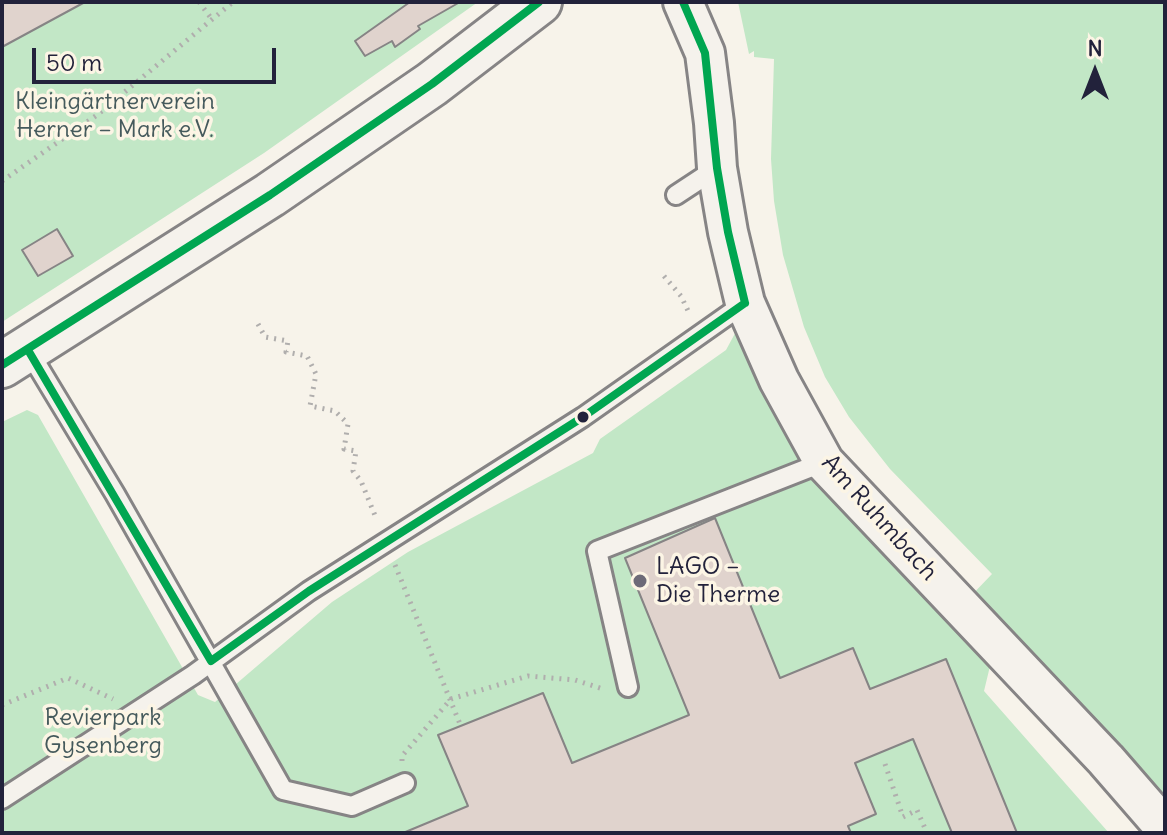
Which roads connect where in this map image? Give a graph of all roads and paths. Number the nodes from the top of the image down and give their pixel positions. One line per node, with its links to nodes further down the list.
1 (199, 2): 5 (path)
2 (233, 2): 5 (path)
3 (539, 2): 13 (main road)
4 (683, 2): 6 (street, Am Ruhmbach)
5 (211, 18): 7 (path)
6 (717, 168): 8 (lane); 10 (street, Am Ruhmbach)
7 (2, 181)
8 (676, 195)
9 (664, 276): 12 (path)
10 (745, 303): 14 (street, Am Ruhmbach); 17 (lane)
11 (258, 324): 15 (path)
12 (695, 325)
13 (15, 358): 17 (lane)
14 (824, 462): 18 (lane); 26 (street, Am Ruhmbach)
15 (376, 520)
16 (392, 556): 19 (path)
17 (211, 661): 21 (lane); 24 (lane)
18 (628, 687): 19 (path)
19 (451, 699): 22 (path); 24 (path)
20 (2, 705): 21 (path)
21 (131, 715): 25 (lane)
22 (460, 724)
23 (885, 764): 27 (path)
24 (405, 783)
25 (2, 799)
26 (1165, 828)
27 (927, 833)

